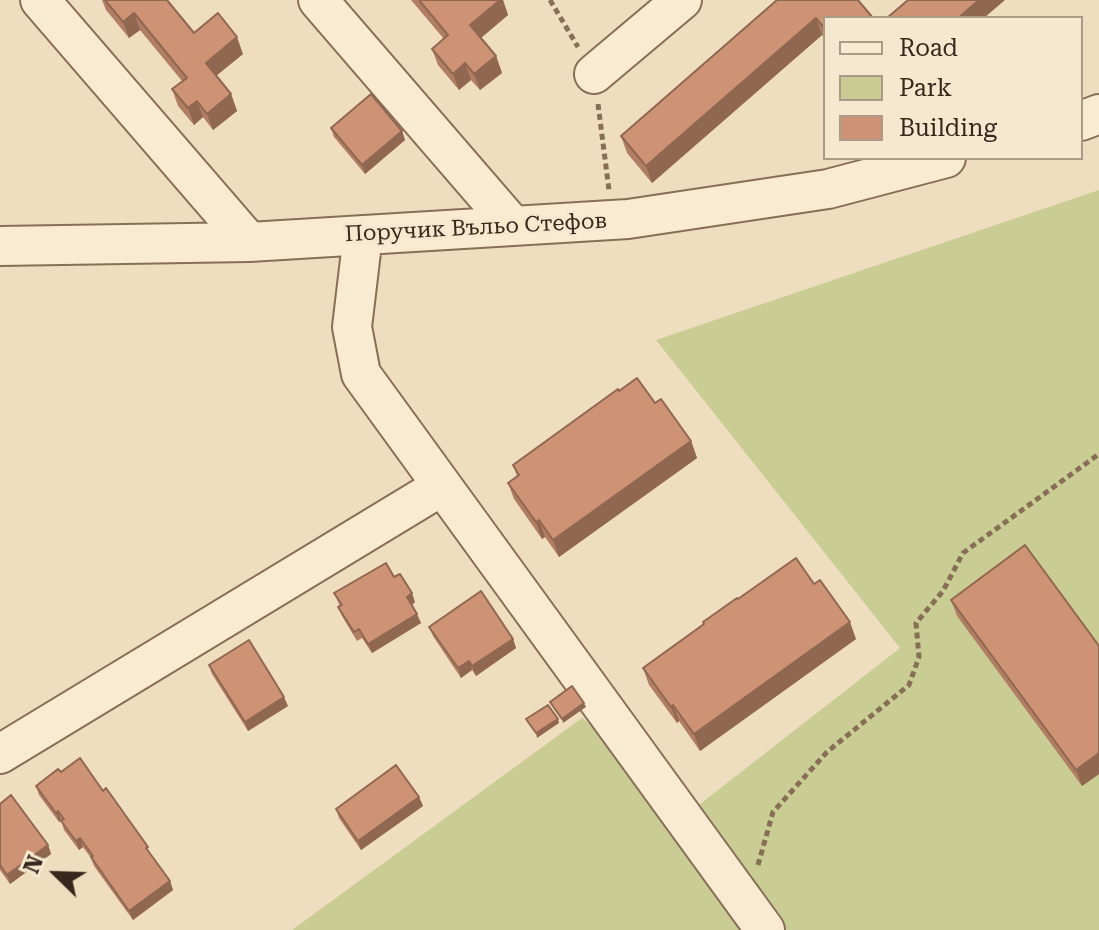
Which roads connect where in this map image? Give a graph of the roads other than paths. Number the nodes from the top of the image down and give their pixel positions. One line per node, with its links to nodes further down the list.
1 (40, 0): 8 (street)
2 (318, 0): 6 (street)
3 (682, 0): 4 (street)
4 (594, 74)
5 (938, 160): 6 (street, Поручик Въльо Стефов)
6 (513, 226): 7 (street, Поручик Въльо Стефов)
7 (363, 235): 8 (street, Поручик Въльо Стефов); 10 (street)
8 (249, 242): 9 (street, Поручик Въльо Стефов)
9 (0, 246)
10 (442, 486): 11 (street); 12 (street)
11 (0, 754)
12 (765, 930)

